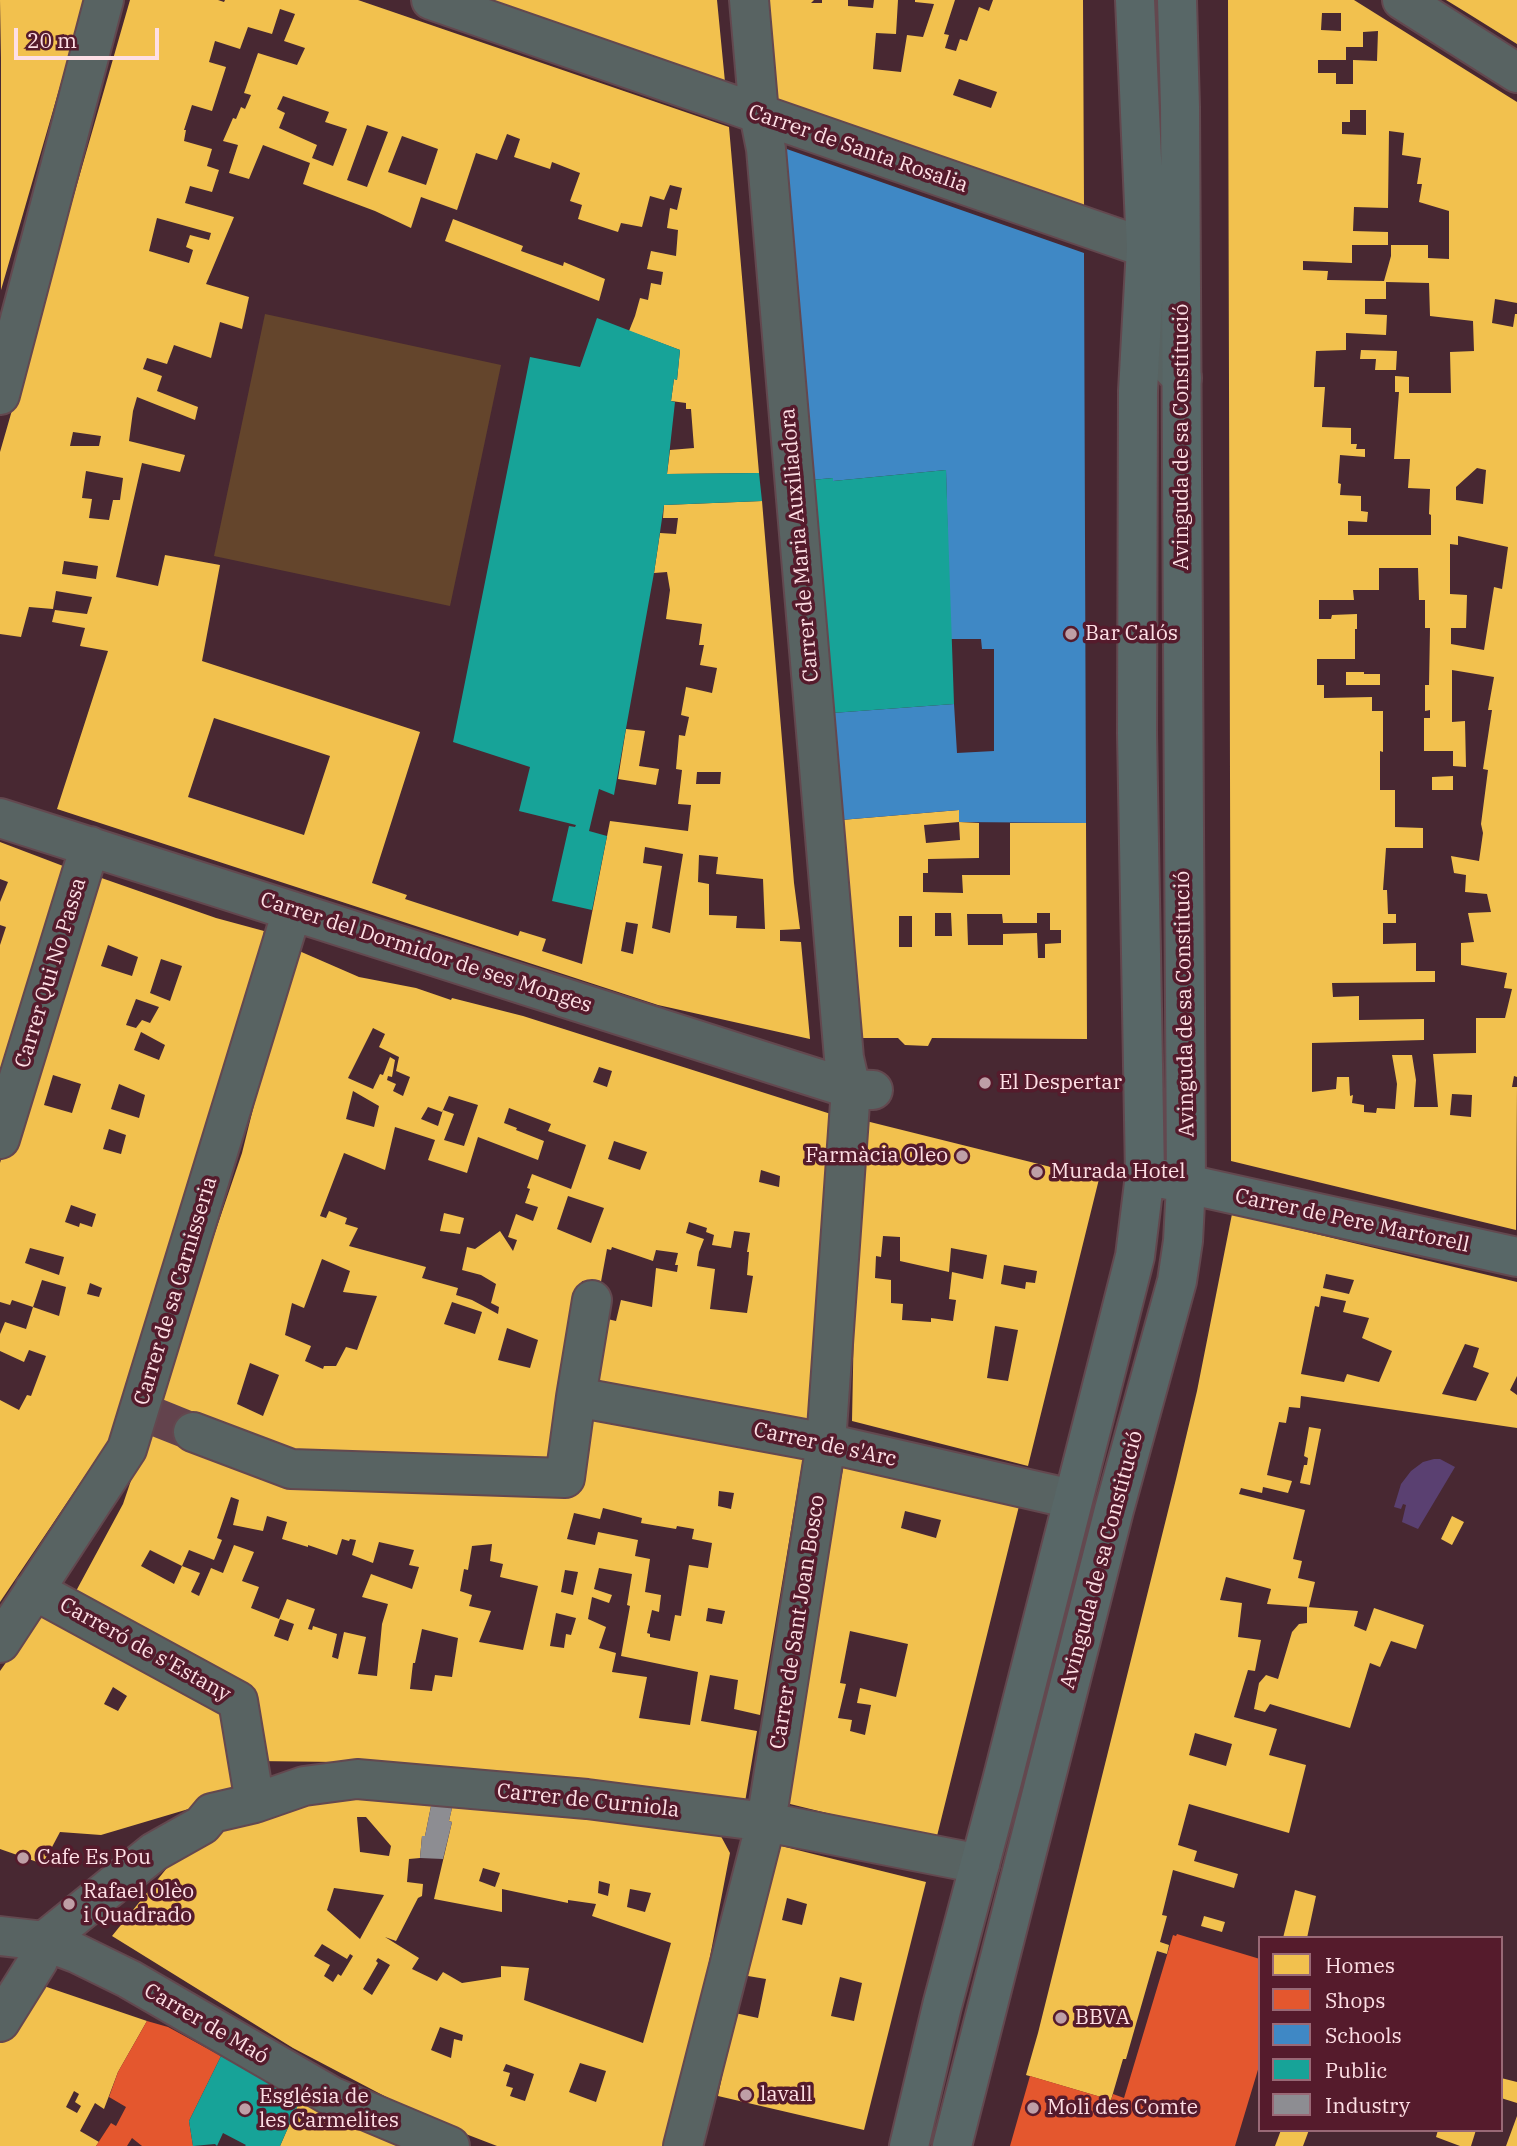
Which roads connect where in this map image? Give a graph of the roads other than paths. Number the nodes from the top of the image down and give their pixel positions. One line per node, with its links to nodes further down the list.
1 (104, 0): 11 (street)
2 (431, 0): 8 (street, Carrer de Santa Rosalia)
3 (749, 0): 8 (street, Carrer de Maria Auxiliadora)
4 (1135, 0): 9 (street, Avinguda de sa Constitució)
5 (1177, 0): 10 (street, Avinguda de sa Constitució)
6 (1402, 0): 7 (street)
7 (1517, 73)
8 (759, 114): 9 (street, Carrer de Santa Rosalia); 15 (street, Carrer de Maria Auxiliadora)
9 (1146, 248): 10 (street); 17 (street, Avinguda de sa Constitució)
10 (1182, 378): 18 (street, Avinguda de sa Constitució)
11 (0, 395)
12 (0, 818): 13 (street, Carrer del Dormidor de ses Monges)
13 (90, 846): 14 (street, Carrer del Dormidor de ses Monges); 16 (street, Carrer Qui No Passa)
14 (292, 911): 15 (street, Carrer del Dormidor de ses Monges); 26 (street, Carrer de sa Carnisseria)
15 (862, 1090): 23 (street, Carrer de Sant Joan Bosco)
16 (0, 1139)
17 (1134, 1175): 18 (street, Carrer de Pere Martorell); 24 (street, Avinguda de sa Constitució)
18 (1186, 1185): 19 (street, Carrer de Pere Martorell); 25 (street, Avinguda de sa Constitució)
19 (1517, 1257)
20 (592, 1300): 21 (street)
21 (576, 1397): 22 (street); 23 (street, Carrer de s'Arc)
22 (193, 1432)
23 (826, 1443): 24 (street, Carrer de s'Arc); 29 (street, Carrer de Sant Joan Bosco)
24 (1072, 1499): 25 (street); 30 (street, Avinguda de sa Constitució)
25 (1114, 1510): 31 (street, Avinguda de sa Constitució)
26 (34, 1590): 27 (street, Carrer de sa Carnisseria); 28 (street, Carreró de s'Estany)
27 (0, 1643)
28 (255, 1803): 29 (street, Carrer de Curniola); 33 (street, Carrer de Curniola)
29 (766, 1822): 30 (street, Carrer de Curniola); 36 (street, Carrer de Sant Joan Bosco)
30 (980, 1864): 31 (street); 37 (street, Avinguda de sa Constitució)
31 (1020, 1872): 38 (street, Avinguda de sa Constitució)
32 (0, 1936): 33 (street, Carrer de Maó)
33 (52, 1952): 34 (street, Carrer de Curniola); 35 (street, Carrer de Maó)
34 (0, 2022)
35 (450, 2146)
36 (683, 2146)
37 (909, 2146)
38 (952, 2146)

